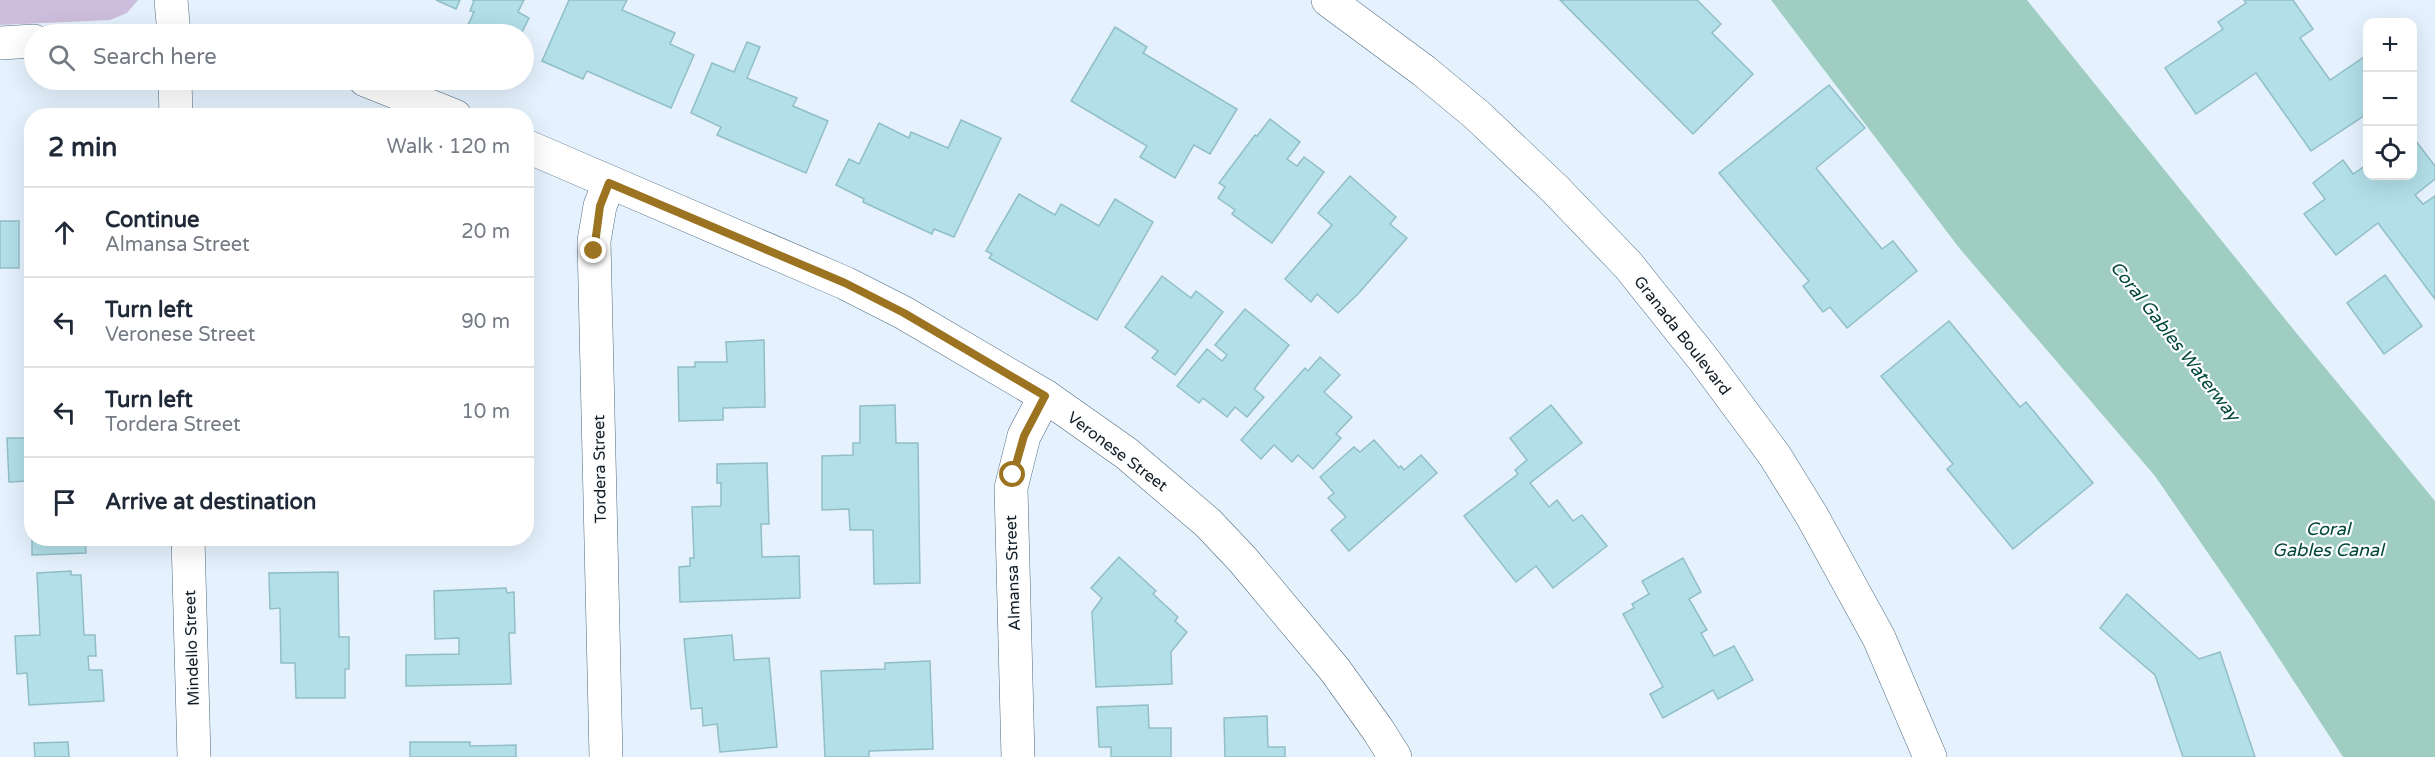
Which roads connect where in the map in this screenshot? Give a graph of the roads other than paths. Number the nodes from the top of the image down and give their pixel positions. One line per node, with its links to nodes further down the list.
1 (171, 0): 3 (street)
2 (1328, 0): 18 (street, Granada Boulevard)
3 (173, 24)
4 (24, 42): 5 (street)
5 (0, 43)
6 (175, 90): 8 (street)
7 (390, 90): 9 (street)
8 (176, 108)
9 (435, 108)
10 (534, 150): 11 (street, Veronese Street)
11 (609, 183): 12 (street, Veronese Street); 15 (street, Tordera Street)
12 (1045, 396): 16 (street, Almansa Street); 17 (street, Veronese Street)
13 (188, 546): 14 (street, Mindello Street)
14 (194, 757)
15 (606, 757)
16 (1018, 757)
17 (1395, 757)
18 (1930, 757)

